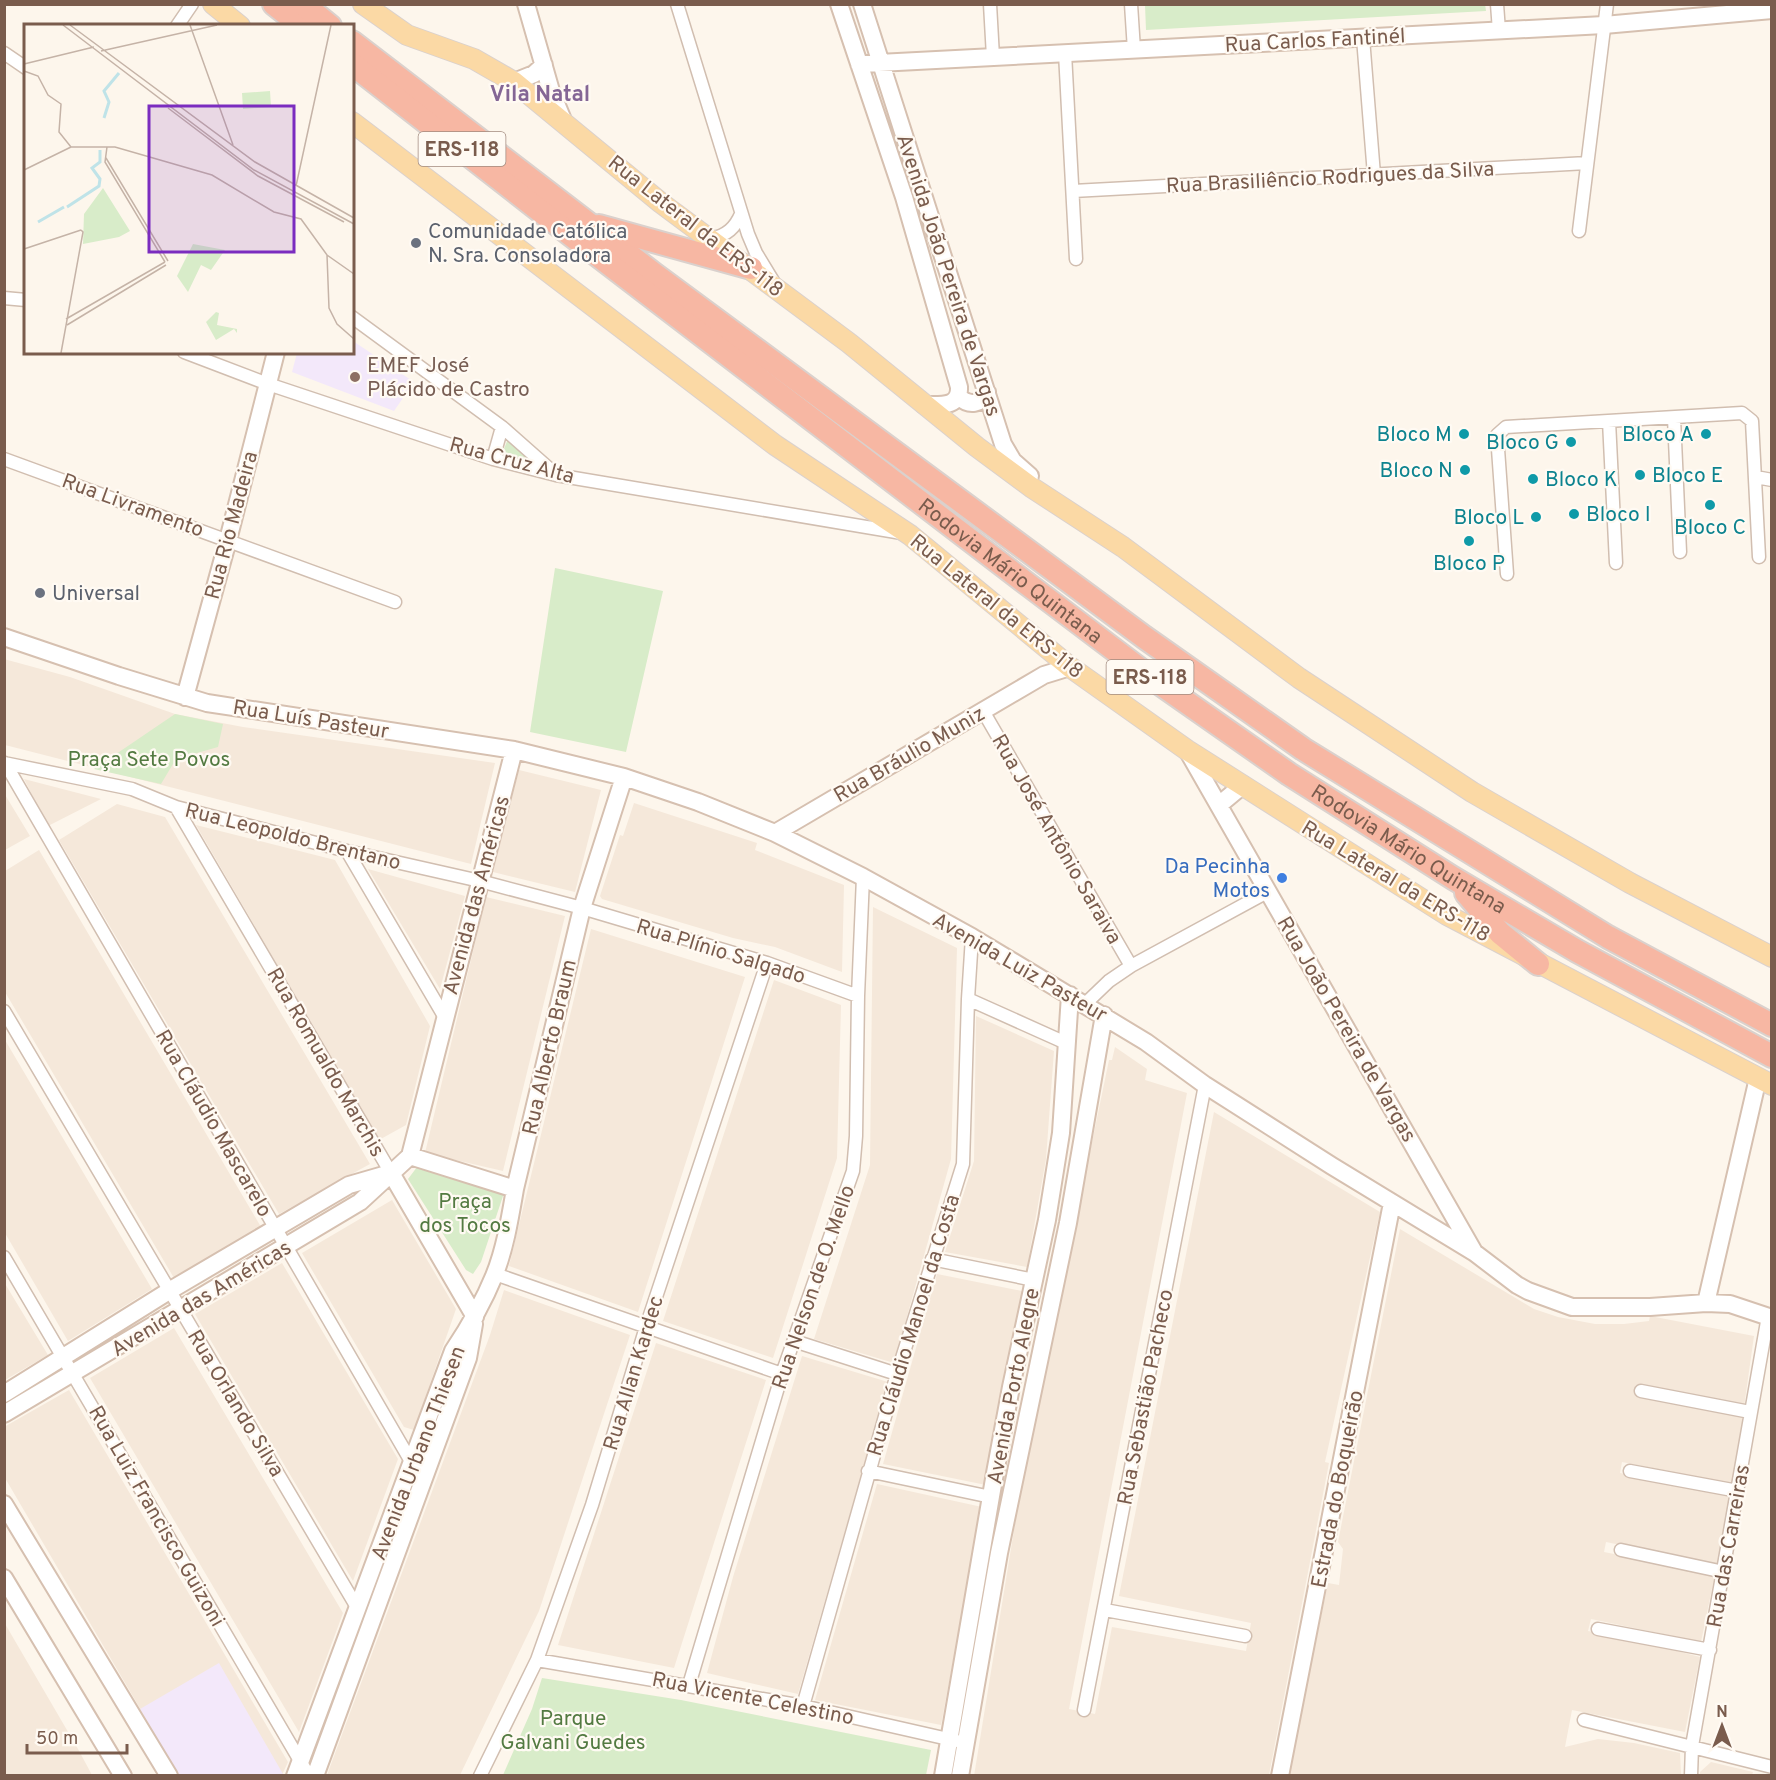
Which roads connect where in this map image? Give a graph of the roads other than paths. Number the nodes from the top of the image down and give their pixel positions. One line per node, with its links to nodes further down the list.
1 (192, 4): 15 (street)
2 (213, 4): 16 (main road)
3 (274, 4): 17 (highway)
4 (303, 4): 18 (highway)
5 (363, 4): 32 (main road, Rua Lateral da ERS-118)
6 (526, 4): 29 (street)
7 (677, 4): 40 (street)
8 (839, 4): 28 (street, Avenida João Pereira de Vargas)
9 (862, 4): 27 (street, Avenida João Pereira de Vargas)
10 (990, 4): 26 (street)
11 (1131, 4): 23 (street)
12 (1497, 4): 20 (street)
13 (1607, 4): 19 (street)
14 (1772, 10): 19 (street, Rua Carlos Fantinél)
15 (178, 24)
16 (238, 24)
17 (299, 24)
18 (328, 24)
19 (1604, 25): 20 (street, Rua Carlos Fantinél); 35 (street)
20 (1499, 31): 21 (street, Rua Carlos Fantinél)
21 (1364, 38): 23 (street, Rua Carlos Fantinél); 36 (street)
22 (354, 44): 41 (highway, Rodovia Mário Quintana / ERS-118)
23 (1134, 50): 25 (street, Rua Carlos Fantinél)
24 (4, 52): 31 (street)
25 (1065, 53): 26 (street, Rua Carlos Fantinél); 37 (street)
26 (993, 57): 27 (street, Rua Carlos Fantinél)
27 (881, 63): 28 (street, Rua Carlos Fantinél); 38 (street, Avenida João Pereira de Vargas)
28 (859, 64): 39 (street, Avenida João Pereira de Vargas)
29 (544, 65): 32 (street); 33 (street)
30 (354, 66): 90 (highway, Rodovia Mário Quintana / ERS-118)
31 (24, 67)
32 (514, 82): 33 (main road, Rua Lateral da ERS-118)
33 (562, 120): 43 (main road, Rua Lateral da ERS-118)
34 (354, 124): 64 (main road, Rua Lateral da ERS-118)
35 (1587, 163): 36 (street, Rua Brasiliêncio Rodrigues da Silva); 42 (street)
36 (1374, 175): 37 (street, Rua Brasiliêncio Rodrigues da Silva)
37 (1073, 191): 44 (street)
38 (923, 192): 39 (street); 53 (street, Avenida João Pereira de Vargas)
39 (904, 197): 54 (street, Avenida João Pereira de Vargas)
40 (741, 214): 43 (street); 46 (street)
41 (590, 223): 45 (highway); 106 (highway, Rodovia Mário Quintana / ERS-118)
42 (1579, 231)
43 (711, 239): 45 (main road, Rua Lateral da ERS-118)
44 (1076, 259)
45 (751, 268): 46 (main road, Rua Lateral da ERS-118)
46 (778, 290): 55 (main road, Rua Lateral da ERS-118)
47 (4, 297): 48 (street)
48 (24, 300)
49 (354, 318): 58 (street)
50 (189, 354): 52 (street, Rua Cruz Alta)
51 (276, 354): 52 (street, Rua Rio Madeira)
52 (268, 384): 60 (street, Rua Cruz Alta); 68 (street, Rua Rio Madeira)
53 (987, 392): 54 (street); 65 (street, Avenida João Pereira de Vargas)
54 (959, 396): 55 (street, Avenida João Pereira de Vargas)
55 (924, 405): 65 (main road, Rua Lateral da ERS-118)
56 (1674, 418): 57 (street); 62 (street); 69 (street)
57 (1609, 422): 71 (street); 72 (street)
58 (502, 427): 60 (street); 61 (street)
59 (4, 459): 68 (street, Rua Livramento)
60 (493, 459): 61 (street, Rua Cruz Alta)
61 (556, 475): 66 (street, Rua Cruz Alta)
62 (1756, 477): 63 (street); 70 (street)
63 (1772, 480)
64 (866, 505): 66 (street); 67 (main road, Rua Lateral da ERS-118)
65 (1079, 518): 95 (main road, Rua Lateral da ERS-118)
66 (850, 526): 67 (street, Rua Cruz Alta)
67 (910, 535): 75 (main road, Rua Lateral da ERS-118)
68 (228, 540): 73 (street, Rua Livramento); 78 (street, Rua Rio Madeira)
69 (1680, 552)
70 (1759, 557)
71 (1616, 563)
72 (1507, 574)
73 (396, 602)
74 (4, 637): 78 (street, Rua Luís Pasteur)
75 (1047, 649): 76 (main road, Rua Lateral da ERS-118); 77 (street)
76 (1070, 667): 77 (street, Rua Bráulio Muniz); 81 (main road, Rua Lateral da ERS-118)
77 (1044, 675): 79 (street, Rua Bráulio Muniz)
78 (185, 697): 80 (street, Rua Luís Pasteur)
79 (982, 711): 87 (street, Rua Bráulio Muniz); 98 (street, Rua José Antônio Saraiva)
80 (514, 750): 83 (street, Rua Luís Pasteur); 91 (street, Avenida das Américas)
81 (1187, 750): 84 (main road, Rua Lateral da ERS-118); 85 (street, Rua João Pereira de Vargas)
82 (5, 763): 86 (street, Rua Leopoldo Brentano); 117 (street, Rua Cláudio Mascarelo)
83 (624, 777): 87 (street, Avenida Luiz Pasteur); 93 (street, Rua Alberto Braum)
84 (1243, 785): 85 (street); 97 (main road, Rua Lateral da ERS-118)
85 (1219, 805): 92 (street, Rua João Pereira de Vargas)
86 (176, 807): 88 (street, Rua Leopoldo Brentano); 112 (street, Rua Romualdo Marchis)
87 (775, 833): 89 (street, Avenida Luiz Pasteur)
88 (347, 851): 91 (street, Rua Leopoldo Brentano); 105 (street)
89 (863, 877): 94 (street, Avenida Luiz Pasteur); 100 (street, Rua Nelson de O. Mello)
90 (1453, 878): 97 (highway); 108 (highway, Rodovia Mário Quintana / ERS-118)
91 (480, 881): 93 (street, Rua Leopoldo Brentano); 105 (street, Avenida das Américas)
92 (1269, 891): 98 (street); 119 (street, Rua João Pereira de Vargas)
93 (582, 908): 96 (street, Rua Plínio Salgado); 113 (street, Rua Alberto Braum)
94 (972, 937): 99 (street, Avenida Luiz Pasteur); 101 (street, Rua Cláudio Manoel da Costa)
95 (1772, 957)
96 (767, 963): 100 (street, Rua Plínio Salgado); 129 (street, Rua Allan Kardec)
97 (1538, 964): 109 (main road, Rua Lateral da ERS-118)
98 (1131, 966): 102 (street)
99 (1070, 995): 102 (street, Avenida Luiz Pasteur); 107 (street, Avenida Porto Alegre)
100 (858, 996): 130 (street, Rua Nelson de O. Mello)
101 (968, 999): 107 (street); 121 (street, Rua Cláudio Manoel da Costa)
102 (1085, 1004): 104 (street, Avenida Luiz Pasteur)
103 (4, 1011): 124 (street, Rua Orlando Silva)
104 (1104, 1015): 110 (street, Avenida Luiz Pasteur); 116 (street, Avenida Porto Alegre)
105 (444, 1016): 111 (street, Avenida das Américas)
106 (1772, 1025)
107 (1066, 1043): 115 (street, Avenida Porto Alegre)
108 (1772, 1056)
109 (1765, 1082): 125 (street)
110 (1205, 1085): 114 (street, Avenida Luiz Pasteur); 154 (street, Rua Sebastião Pacheco)
111 (410, 1156): 112 (street, Avenida das Américas); 113 (street)
112 (391, 1173): 117 (street, Avenida das Américas); 118 (street, Avenida das Américas); 127 (street, Rua Romualdo Marchis)
113 (515, 1189): 122 (street, Rua Alberto Braum)
114 (1392, 1203): 119 (street); 174 (street, Estrada do Boqueirão)
115 (1047, 1220): 116 (street); 123 (street, Avenida Porto Alegre)
116 (1068, 1223): 136 (street, Avenida Porto Alegre)
117 (275, 1227): 118 (street, Rua Cláudio Mascarelo); 124 (street, Avenida das Américas)
118 (286, 1246): 126 (street, Avenida das Américas); 141 (street, Rua Cláudio Mascarelo)
119 (1474, 1253): 125 (street)
120 (4, 1257): 131 (street, Rua Luiz Francisco Guizoni)
121 (932, 1259): 123 (street); 134 (street, Rua Cláudio Manoel da Costa)
122 (495, 1274): 127 (street, Rua Alberto Braum); 129 (street)
123 (1034, 1280): 135 (street, Avenida Porto Alegre)
124 (169, 1291): 126 (street, Rua Orlando Silva); 131 (street, Avenida das Américas)
125 (1706, 1303): 128 (street)
126 (180, 1310): 132 (street, Avenida das Américas); 153 (street, Rua Orlando Silva)
127 (475, 1317): 141 (street, Avenida Urbano Thiesen); 144 (street, Avenida Urbano Thiesen)
128 (1770, 1317): 139 (street, Rua das Carreiras)
129 (646, 1327): 133 (street); 158 (street, Rua Allan Kardec)
130 (794, 1341): 133 (street, Rua Nelson de O. Mello); 134 (street)
131 (64, 1358): 132 (street, Rua Luiz Francisco Guizoni); 138 (street, Avenida das Américas)
132 (74, 1374): 140 (street, Avenida das Américas); 167 (street, Rua Luiz Francisco Guizoni)
133 (782, 1374): 159 (street, Rua Nelson de O. Mello)
134 (897, 1374): 142 (street, Rua Cláudio Manoel da Costa)
135 (1011, 1387): 136 (street); 146 (street, Avenida Porto Alegre)
136 (1034, 1389): 150 (street, Avenida Porto Alegre)
137 (1641, 1391): 139 (street)
138 (4, 1394)
139 (1750, 1412): 145 (street, Rua das Carreiras)
140 (4, 1414)
141 (413, 1462): 144 (street, Rua Cláudio Mascarelo); 153 (street, Avenida Urbano Thiesen)
142 (868, 1471): 146 (street); 160 (street, Rua Cláudio Manoel da Costa)
143 (1630, 1471): 145 (street)
144 (423, 1482): 170 (street, Avenida Urbano Thiesen)
145 (1738, 1491): 151 (street, Rua das Carreiras)
146 (991, 1497): 148 (street, Avenida Porto Alegre)
147 (4, 1504): 169 (street)
148 (981, 1549): 150 (street); 163 (street, Avenida Porto Alegre)
149 (1621, 1550): 151 (street)
150 (999, 1553): 164 (street, Avenida Porto Alegre)
151 (1724, 1572): 157 (street, Rua das Carreiras)
152 (4, 1578): 168 (street)
153 (358, 1609): 167 (street, Avenida Urbano Thiesen)
154 (1105, 1610): 156 (street); 161 (street, Rua Sebastião Pacheco)
155 (1598, 1629): 157 (street)
156 (1245, 1636)
157 (1710, 1650): 165 (street, Rua das Carreiras)
158 (537, 1660): 159 (street, Rua Vicente Celestino); 171 (street, Rua Allan Kardec)
159 (689, 1685): 160 (street, Rua Vicente Celestino)
160 (803, 1706): 163 (street, Rua Vicente Celestino)
161 (1084, 1710)
162 (1584, 1720): 165 (street)
163 (950, 1739): 164 (street, Rua Vicente Celestino); 172 (street, Avenida Porto Alegre)
164 (967, 1744): 173 (street, Avenida Porto Alegre)
165 (1692, 1746): 166 (street); 175 (street, Rua das Carreiras)
166 (1768, 1769)
167 (302, 1771)
168 (123, 1776)
169 (169, 1776)
170 (315, 1776)
171 (480, 1776)
172 (943, 1776)
173 (960, 1776)
174 (1280, 1776)
175 (1691, 1776)

